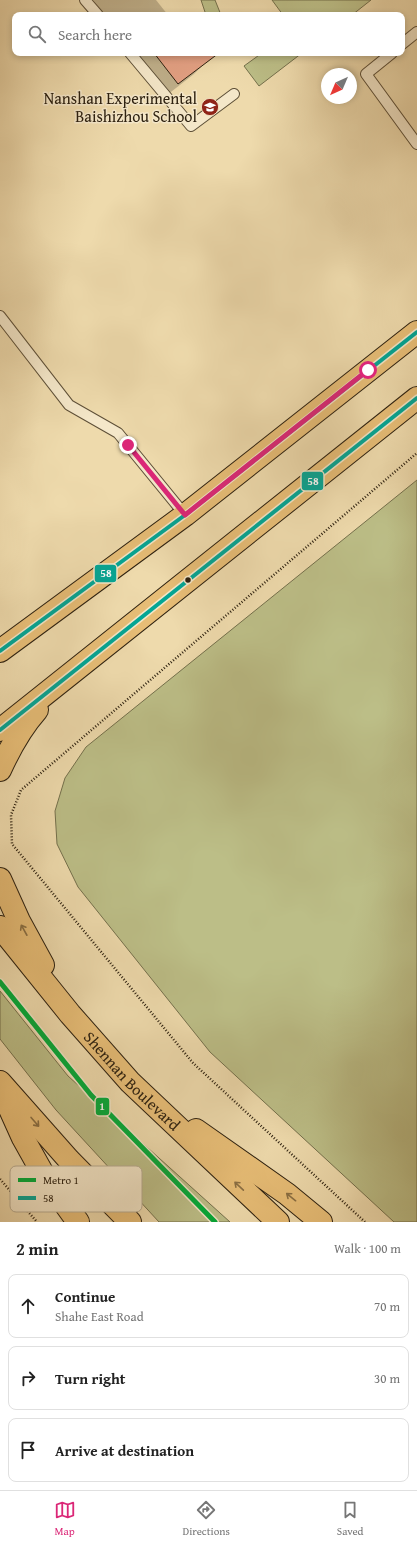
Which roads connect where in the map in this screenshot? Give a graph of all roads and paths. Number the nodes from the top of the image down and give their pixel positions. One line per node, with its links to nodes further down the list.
1 (85, 0): 2 (lane)
2 (95, 12)
3 (417, 32): 4 (lane)
4 (405, 42)
5 (133, 56): 7 (lane)
6 (388, 56): 8 (lane)
7 (234, 94)
8 (417, 144)
9 (0, 316): 13 (lane)
10 (417, 332): 13 (main road)
11 (417, 398): 17 (main road)
12 (417, 453): 38 (path)
13 (185, 515): 14 (main road)
14 (23, 634): 15 (main road); 16 (main road)
15 (0, 642)
16 (0, 651)
17 (72, 672): 18 (main road); 19 (main road)
18 (0, 730)
19 (0, 770)
20 (0, 878): 22 (main road, one-way to 20)
21 (0, 927): 22 (main road, Shennan Boulevard)
22 (70, 1014): 24 (main road, Shennan Boulevard)
23 (0, 1082): 27 (main road, one-way to 27)
24 (130, 1082): 36 (main road, Shennan Boulevard, one-way to 24); 37 (main road, one-way to 24)
25 (0, 1088): 26 (main road)
26 (39, 1166)
27 (75, 1166)
28 (0, 1179): 29 (path)
29 (10, 1191)
30 (28, 1212): 33 (path)
31 (71, 1212): 34 (main road)
32 (120, 1212): 35 (main road, one-way to 35)
33 (37, 1222)
34 (78, 1222)
35 (130, 1222)
36 (278, 1222)
37 (321, 1222)
38 (365, 1222)

